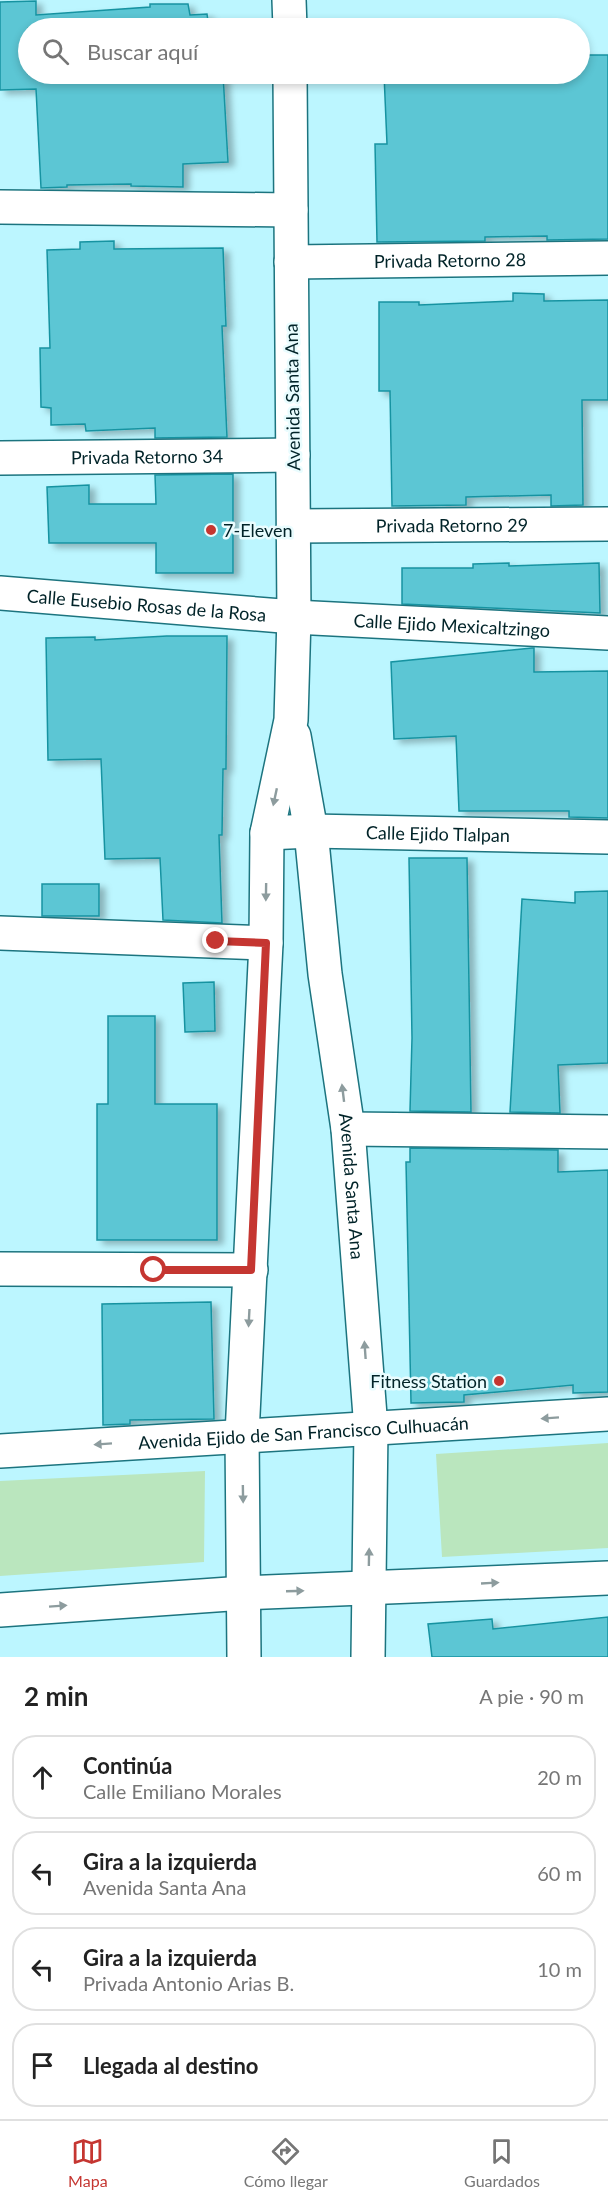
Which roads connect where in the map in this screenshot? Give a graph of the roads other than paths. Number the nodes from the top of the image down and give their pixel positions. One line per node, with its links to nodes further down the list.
1 (290, 0): 2 (street)
2 (290, 18)
3 (290, 84): 5 (street, Avenida Santa Ana)
4 (0, 207): 5 (street)
5 (291, 210): 7 (street, Avenida Santa Ana)
6 (608, 258): 7 (street, Privada Retorno 28)
7 (291, 262): 8 (street, Avenida Santa Ana)
8 (293, 455): 9 (street, Privada Retorno 34); 11 (street, Avenida Santa Ana)
9 (0, 458)
10 (608, 524): 11 (street, Privada Retorno 29)
11 (294, 526): 13 (street, Avenida Santa Ana)
12 (0, 593): 13 (street, Calle Eusebio Rosas de la Rosa)
13 (294, 618): 14 (street, Calle Ejido Mexicaltzingo); 15 (street, Avenida Santa Ana)
14 (608, 633)
15 (291, 720): 16 (street, Avenida Santa Ana); 17 (street, Avenida Santa Ana, one-way to 17)
16 (311, 831): 17 (street, Calle Ejido Tlalpan); 18 (street, Calle Ejido Tlalpan); 21 (street, Avenida Santa Ana, one-way to 16)
17 (267, 834): 20 (street, Avenida Santa Ana, one-way to 20)
18 (608, 837)
19 (0, 933): 20 (street)
20 (266, 943): 24 (street, Avenida Santa Ana)
21 (348, 1129): 22 (street); 26 (street, Avenida Santa Ana, one-way to 21)
22 (608, 1132)
23 (0, 1269): 24 (street)
24 (251, 1270): 27 (street, Avenida Santa Ana, one-way to 27)
25 (608, 1414): 26 (street, Avenida Ejido de San Francisco Culhuacán, one-way to 26)
26 (371, 1429): 27 (street, Avenida Ejido de San Francisco Culhuacán); 30 (street, Avenida Santa Ana, one-way to 26)
27 (242, 1435): 28 (street, Avenida Ejido de San Francisco Culhuacán, one-way to 28); 31 (street, Avenida Santa Ana, one-way to 31)
28 (0, 1451)
29 (608, 1578): 30 (street, one-way to 29)
30 (368, 1589): 31 (street, one-way to 30); 34 (street, Avenida Santa Ana)
31 (244, 1593): 32 (street, one-way to 31); 33 (street, Avenida Santa Ana)
32 (0, 1610)
33 (244, 1657)
34 (368, 1657)

